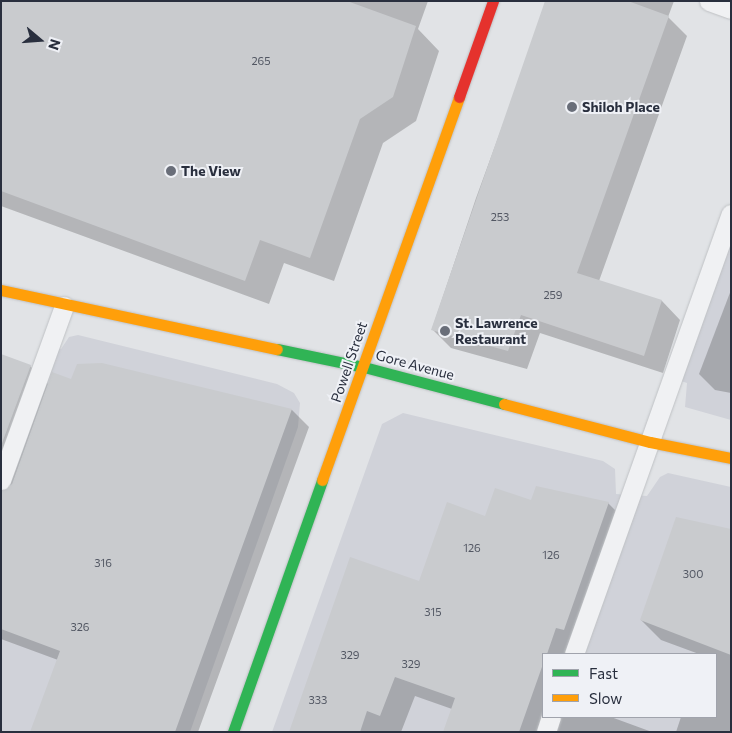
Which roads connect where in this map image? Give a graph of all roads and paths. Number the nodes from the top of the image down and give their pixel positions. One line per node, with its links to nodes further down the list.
1 (493, 1): 7 (main road, Powell Street)
2 (709, 1): 3 (lane)
3 (731, 9)
4 (731, 214): 8 (lane)
5 (1, 290): 6 (main road, Gore Avenue)
6 (64, 306): 7 (main road, Gore Avenue); 10 (lane)
7 (364, 367): 8 (main road, Gore Avenue); 13 (main road, Powell Street)
8 (650, 442): 9 (main road, Gore Avenue); 11 (lane)
9 (731, 458)
10 (1, 480)
11 (574, 653)
12 (551, 718): 14 (lane)
13 (233, 732)
14 (546, 732)

